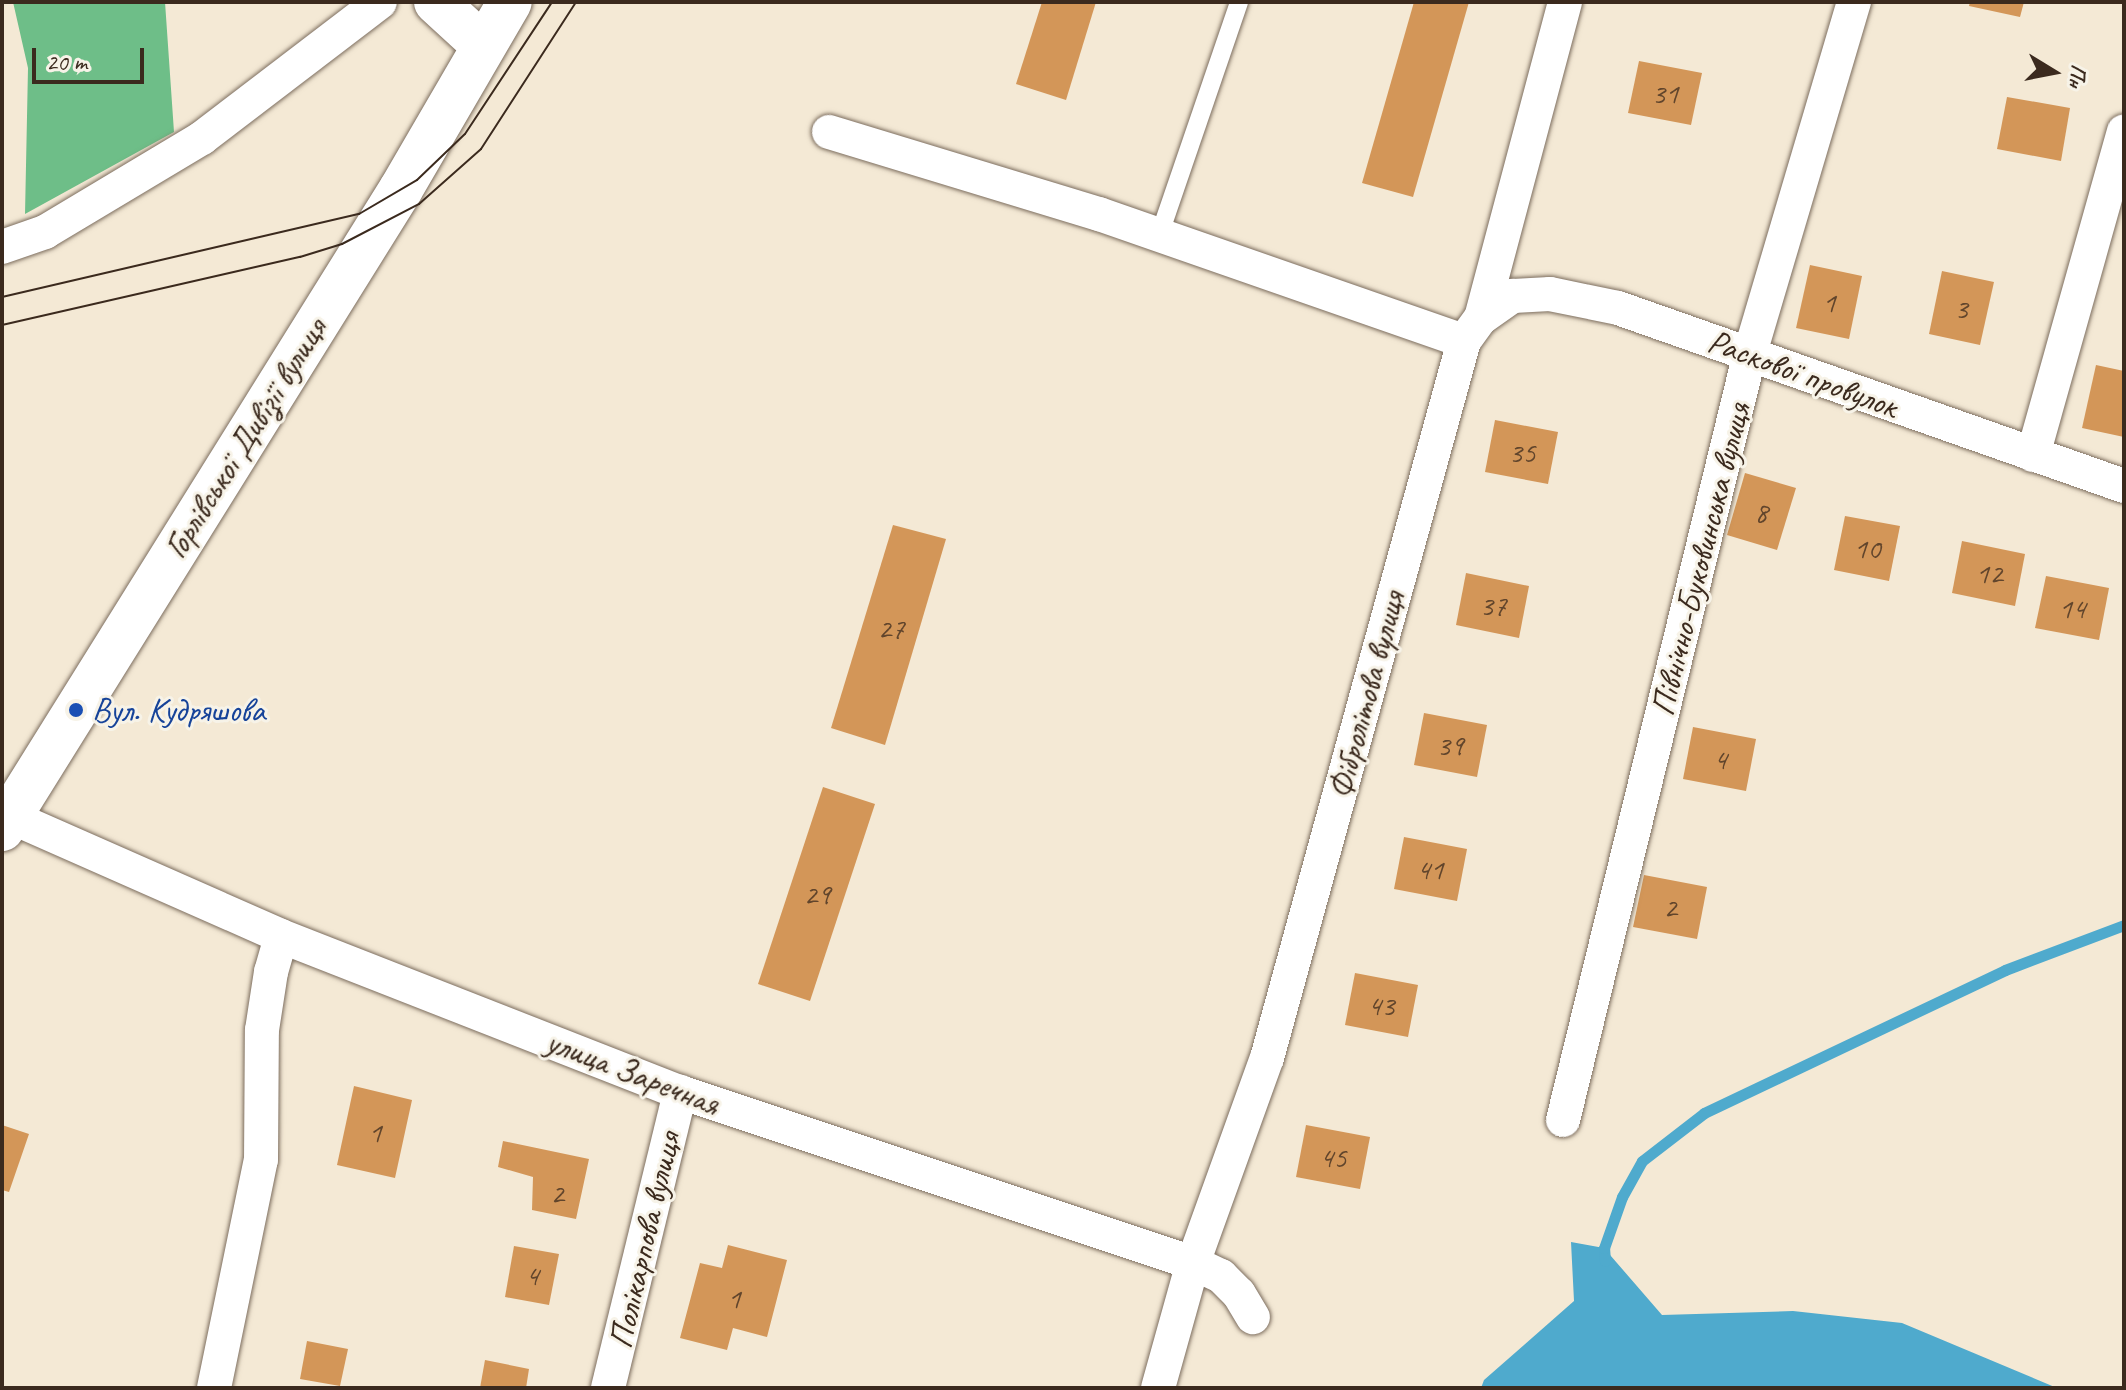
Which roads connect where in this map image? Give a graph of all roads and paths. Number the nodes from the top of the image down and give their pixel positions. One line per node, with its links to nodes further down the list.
1 (380, 2): 11 (street)
2 (436, 2): 7 (main road)
3 (510, 2): 7 (main road, Горлівської Дивізії вулиця)
4 (1239, 2): 10 (lane)
5 (1565, 2): 12 (street, Фібролітова вулиця)
6 (1854, 2): 13 (street, Північно-Буковинська вулиця)
7 (483, 45): 16 (main road, Горлівської Дивізії вулиця)
8 (829, 132): 10 (street)
9 (2124, 132): 14 (street)
10 (1159, 236): 12 (street)
11 (2, 247)
12 (1472, 329): 13 (street, Раскової провулок); 20 (street, Фібролітова вулиця)
13 (1750, 353): 14 (street, Раскової провулок); 19 (street, Північно-Буковинська вулиця)
14 (2033, 455): 15 (street, Раскової провулок)
15 (2124, 486)
16 (6, 822): 17 (street, улица Заречная)
17 (281, 936): 18 (street, улица Заречная); 22 (street)
18 (680, 1092): 20 (street, улица Заречная); 23 (street, Полікарпова вулиця)
19 (1563, 1120)
20 (1193, 1263): 21 (street, улица Заречная); 24 (street, Фібролітова вулиця)
21 (1253, 1317)
22 (214, 1388)
23 (608, 1388)
24 (1158, 1388)

